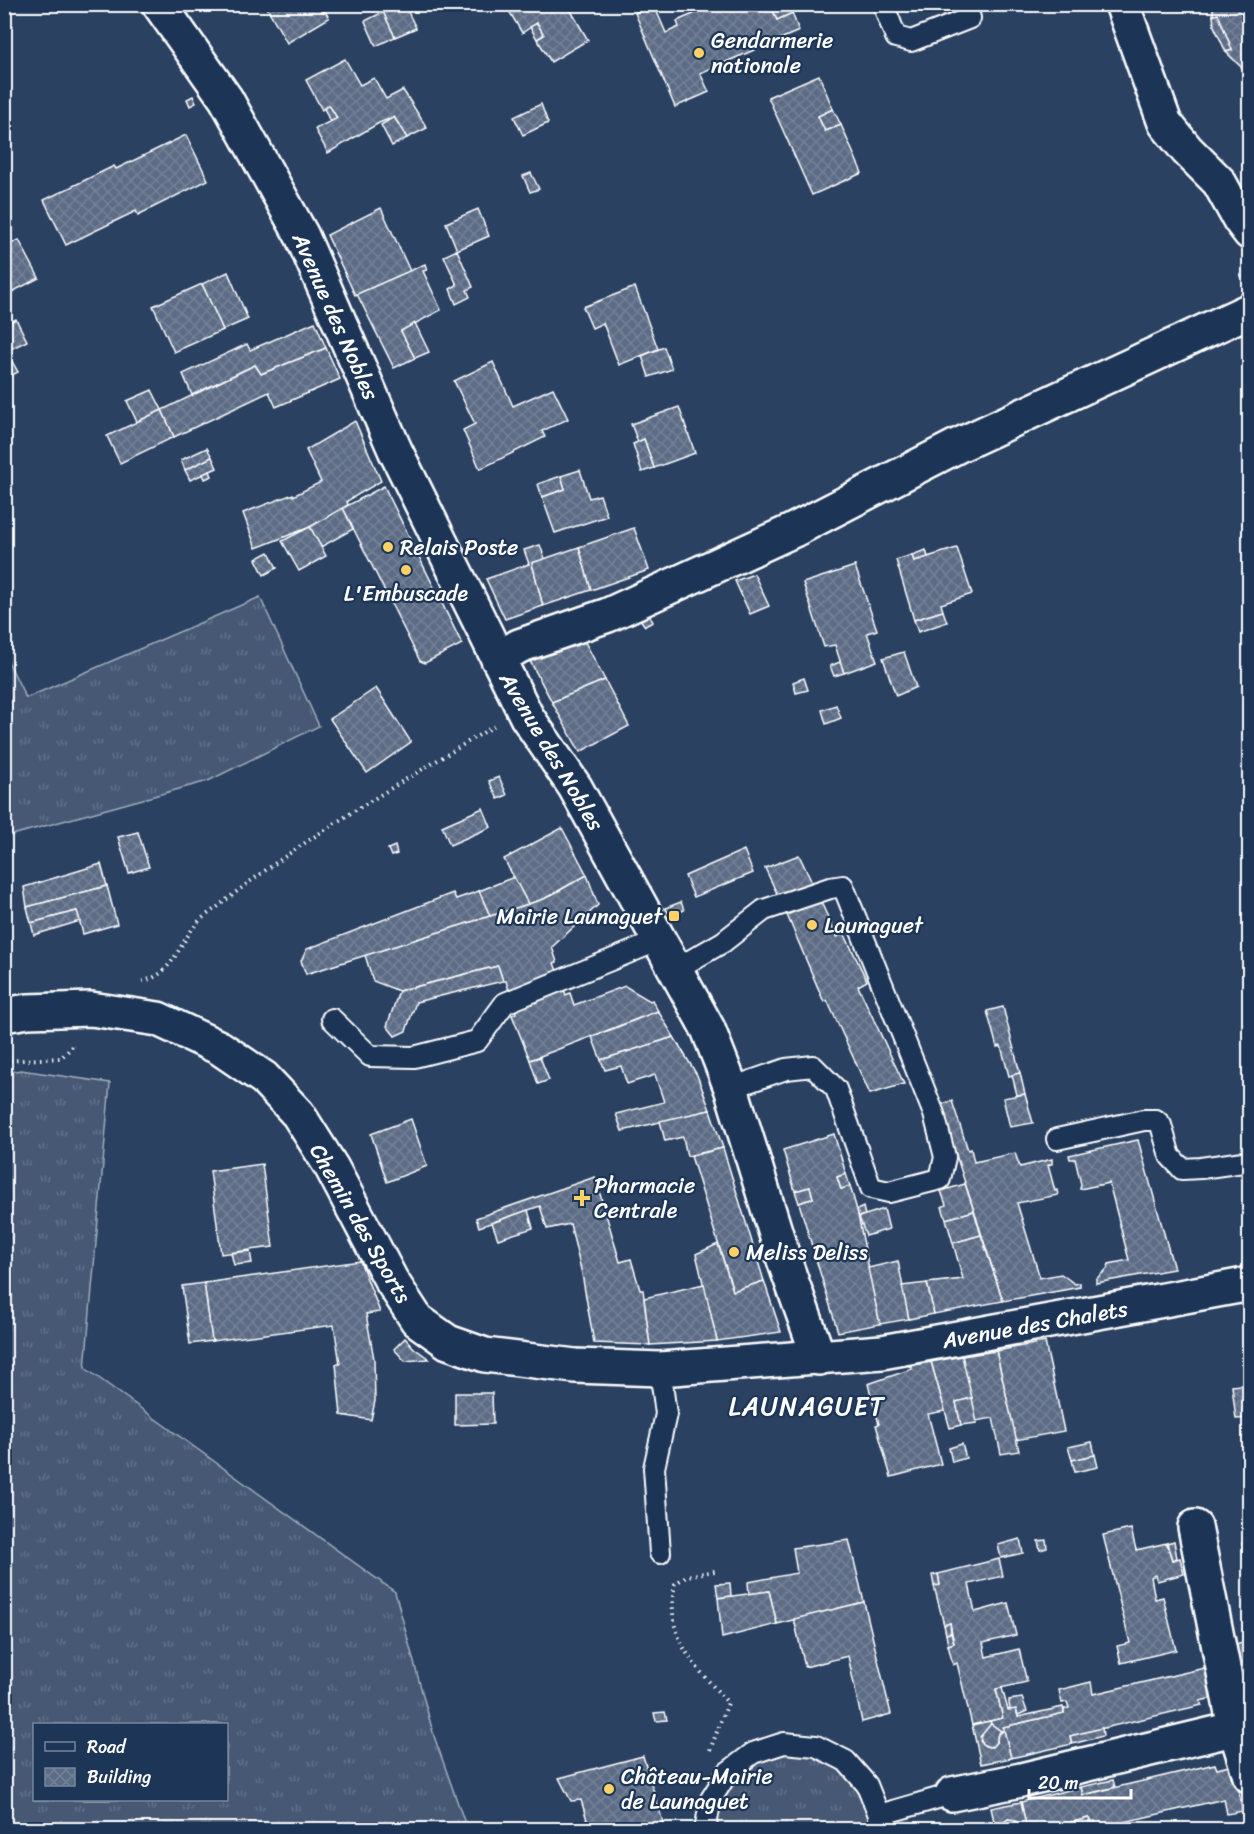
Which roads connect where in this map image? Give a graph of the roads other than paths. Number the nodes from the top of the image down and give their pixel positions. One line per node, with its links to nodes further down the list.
1 (159, 4): 9 (street, Avenue des Nobles)
2 (883, 4): 3 (lane)
3 (965, 4)
4 (1122, 4): 5 (street)
5 (1220, 183): 6 (street); 7 (street)
6 (1250, 200)
7 (1250, 233)
8 (1250, 310): 9 (street)
9 (498, 659): 10 (street, Avenue des Nobles)
10 (660, 940): 11 (street, Avenue des Nobles); 13 (lane)
11 (676, 969): 14 (street, Avenue des Nobles); 14 (lane)
12 (4, 1015): 19 (street, Chemin des Sports)
13 (332, 1019)
14 (731, 1088): 18 (street, Avenue des Nobles)
15 (1057, 1139): 16 (lane)
16 (1250, 1161)
17 (1250, 1284): 18 (street, Avenue des Chalets)
18 (819, 1358): 19 (street, Chemin des Sports)
19 (660, 1369): 21 (lane)
20 (1196, 1527): 22 (street)
21 (660, 1553)
22 (1242, 1726): 23 (street); 24 (street)
23 (1250, 1776)
24 (952, 1794): 25 (lane)
25 (879, 1822): 26 (lane)
26 (705, 1830)

